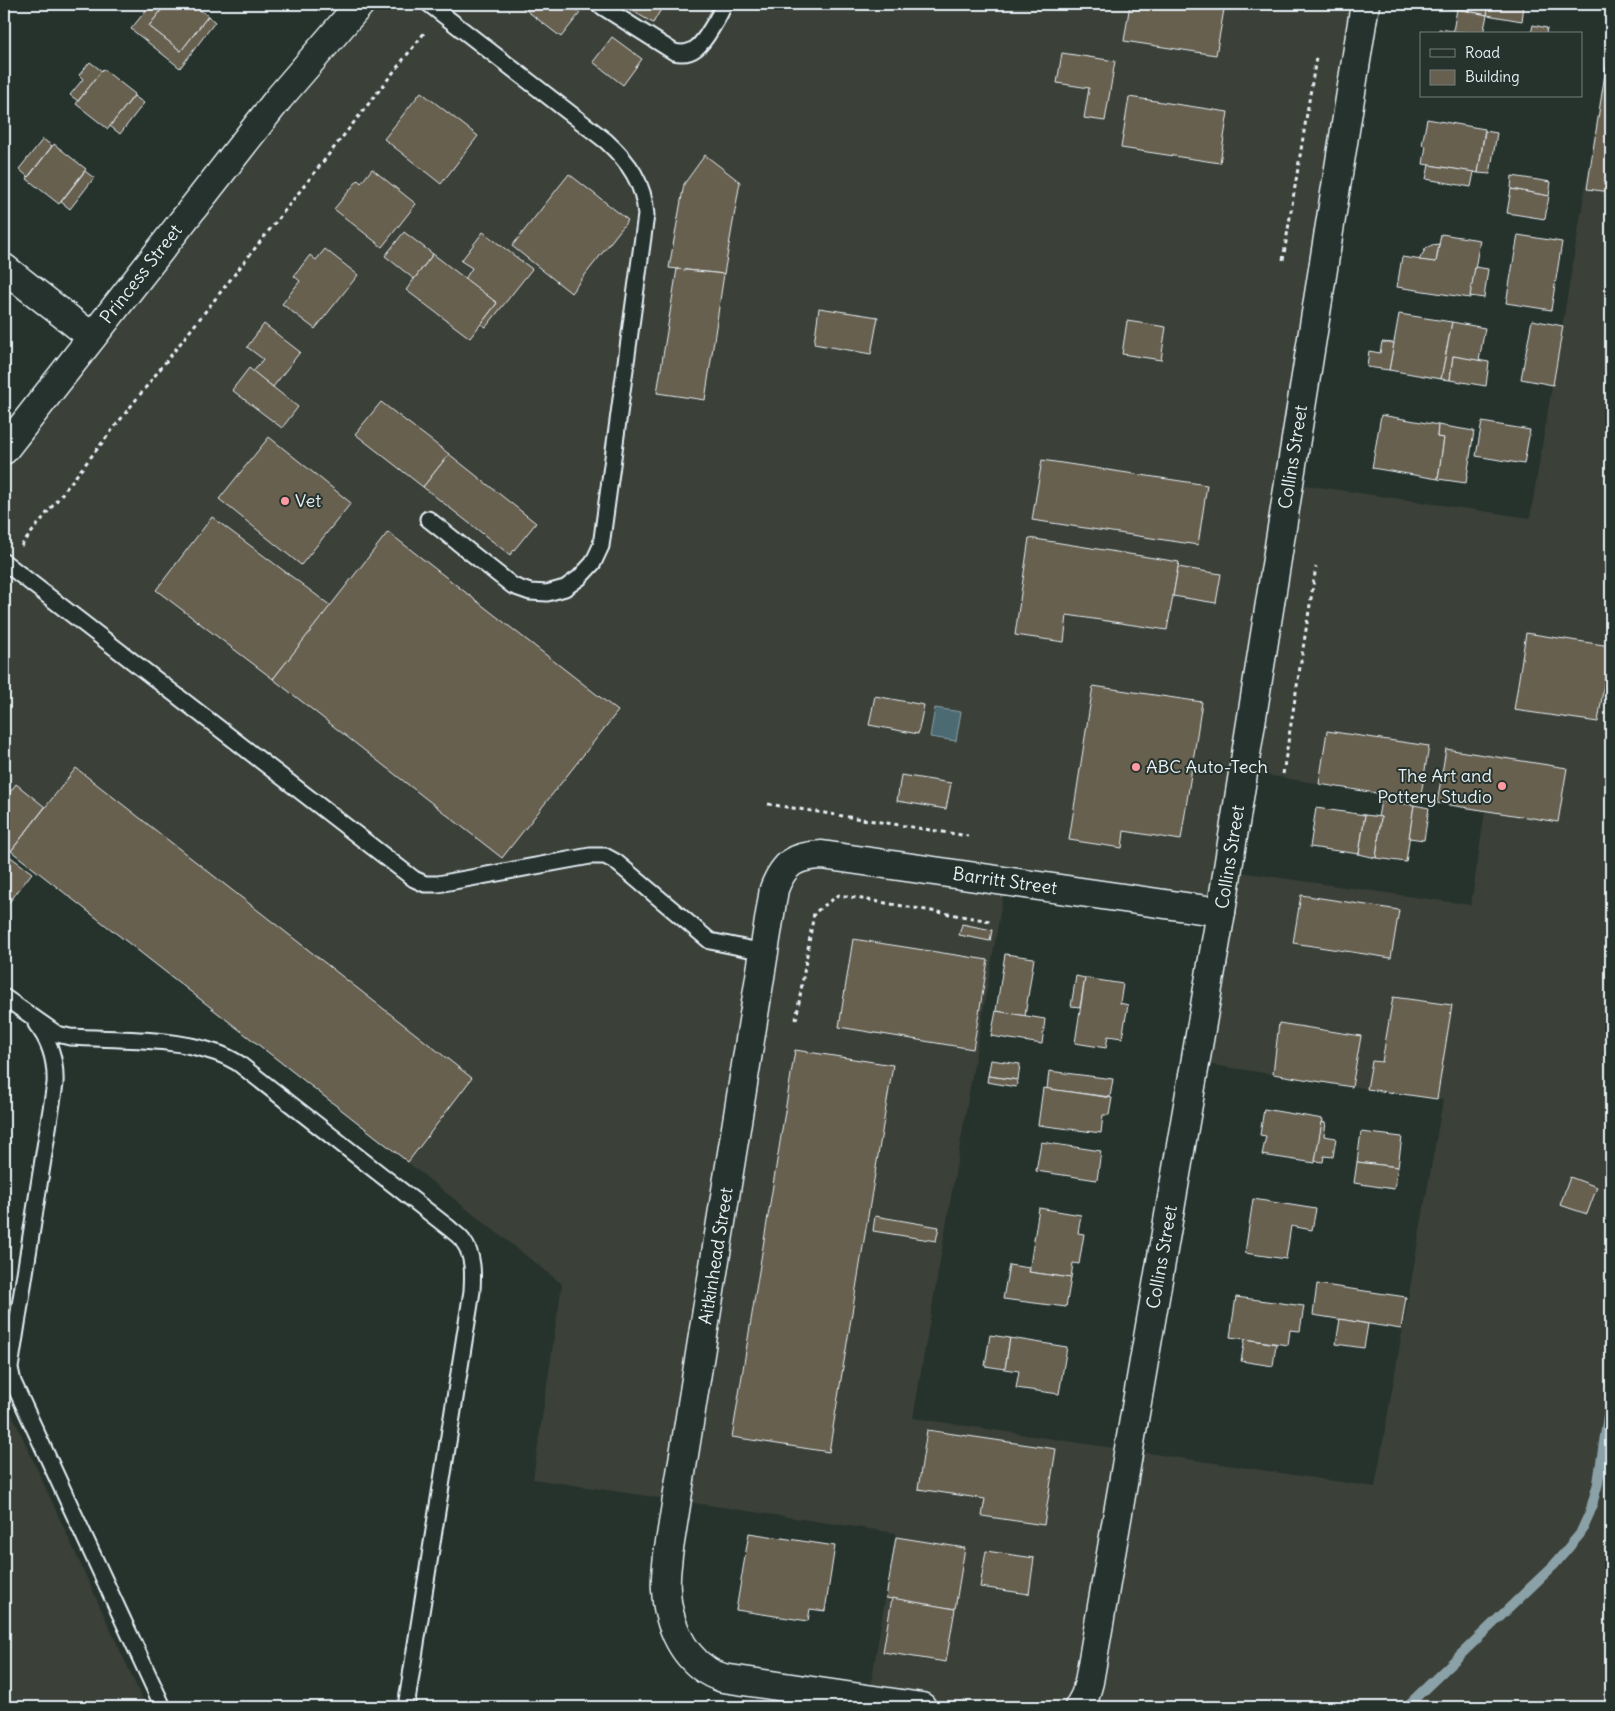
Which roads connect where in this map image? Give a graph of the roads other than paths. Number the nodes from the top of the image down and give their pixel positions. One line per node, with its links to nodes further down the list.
1 (339, 4): 7 (street, Princess Street)
2 (360, 4): 7 (street, Princess Street)
3 (598, 4): 4 (lane)
4 (724, 4)
5 (1365, 4): 14 (street, Collins Street)
6 (434, 8): 11 (lane)
7 (279, 98): 9 (street, Princess Street)
8 (4, 268): 9 (street)
9 (92, 337): 10 (street, Princess Street)
10 (4, 450)
11 (428, 519)
12 (6, 563): 15 (lane)
13 (790, 863): 14 (street, Barritt Street); 15 (street, Aitkinhead Street)
14 (1221, 912): 21 (street, Collins Street)
15 (764, 952): 20 (street, Aitkinhead Street)
16 (4, 997): 17 (lane)
17 (29, 1016): 18 (lane); 19 (lane)
18 (163, 1707)
19 (406, 1707)
20 (922, 1707)
21 (1079, 1707)

